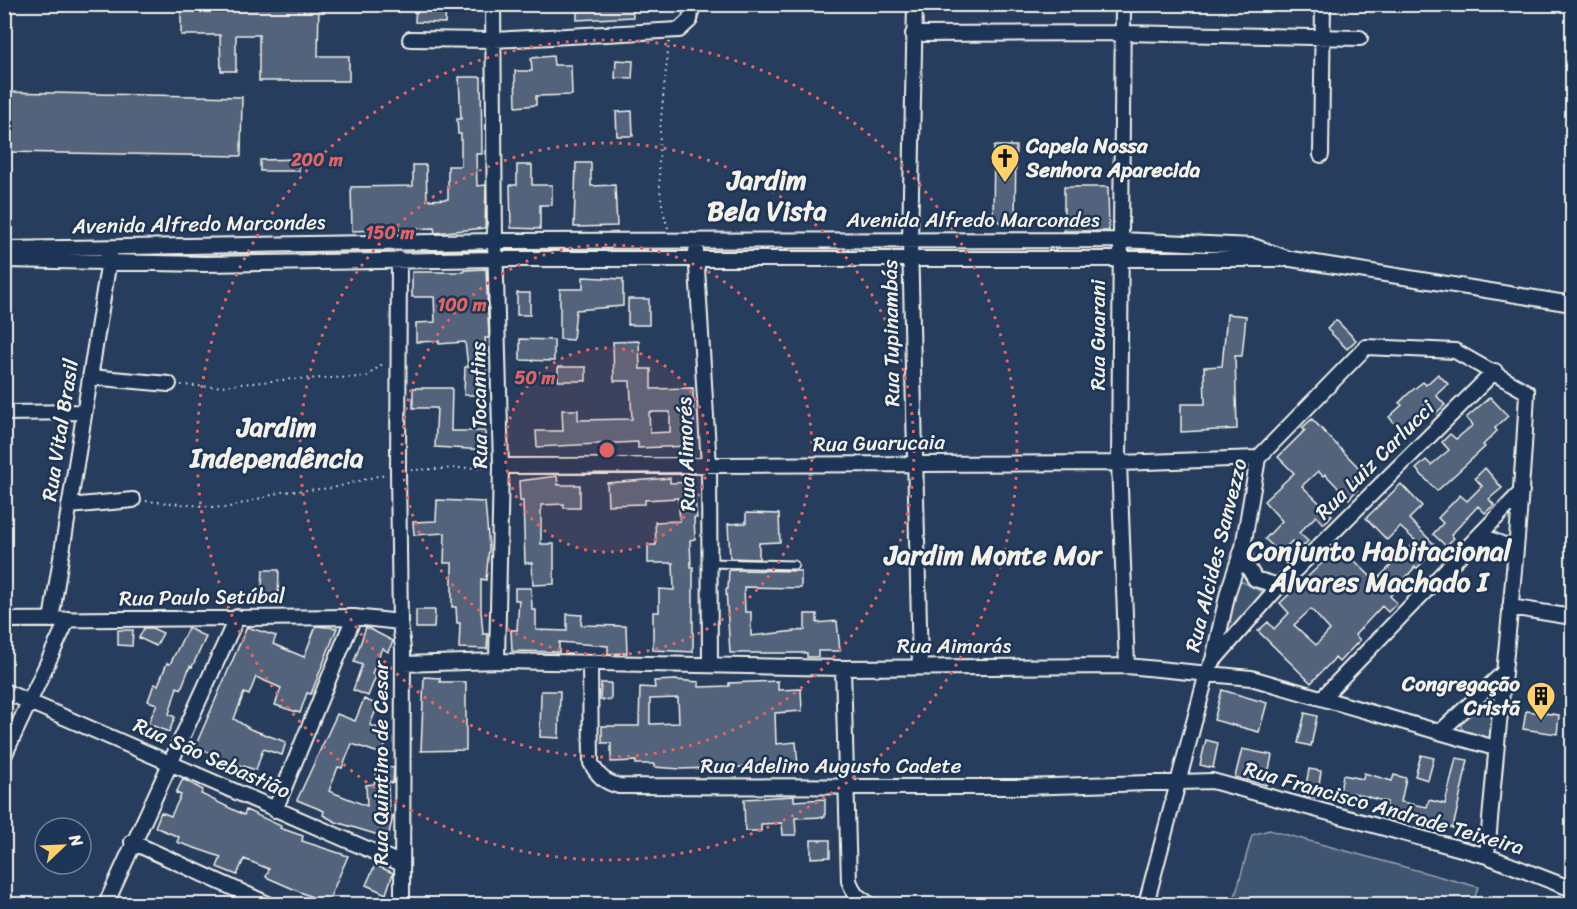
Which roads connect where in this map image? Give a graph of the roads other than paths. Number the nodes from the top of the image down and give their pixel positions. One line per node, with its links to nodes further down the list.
1 (493, 4): 11 (street, Rua Tocantins)
2 (692, 4): 11 (street)
3 (915, 4): 7 (street, Rua Tupinambás)
4 (1123, 4): 6 (street, Rua Guarani)
5 (1323, 4): 8 (street)
6 (1123, 33): 7 (street); 8 (street); 14 (street, Rua Guarani)
7 (913, 34): 13 (street, Rua Tupinambás)
8 (1323, 38): 9 (street); 12 (street)
9 (1360, 38)
10 (410, 39): 11 (street)
11 (494, 40): 15 (street, Rua Tocantins)
12 (1321, 155)
13 (910, 240): 14 (street, Avenida Alfredo Marcondes); 16 (street, Avenida Alfredo Marcondes); 25 (street, Rua Tupinambás)
14 (1120, 240): 22 (street, Avenida Alfredo Marcondes); 26 (street, Rua Guarani)
15 (495, 241): 16 (street, Avenida Alfredo Marcondes); 17 (street, Avenida Alfredo Marcondes); 21 (street, Rua Tocantins)
16 (694, 242): 24 (street, Rua Aimorés)
17 (298, 245): 18 (street, Avenida Alfredo Marcondes); 28 (street)
18 (110, 246): 19 (street, Avenida Alfredo Marcondes); 27 (street, Rua Vital Brasil)
19 (4, 249)
20 (399, 259): 21 (street, Avenida Alfredo Marcondes); 28 (street, Avenida Alfredo Marcondes); 56 (street, Rua Quintino de Cesar)
21 (496, 259): 24 (street, Avenida Alfredo Marcondes); 38 (street, Rua Tocantins)
22 (1291, 259): 26 (street, Avenida Alfredo Marcondes); 29 (street, Avenida Alfredo Marcondes)
23 (4, 260): 27 (street, Avenida Alfredo Marcondes)
24 (697, 260): 25 (street, Avenida Alfredo Marcondes); 39 (street, Rua Aimorés)
25 (910, 260): 26 (street, Avenida Alfredo Marcondes); 36 (street, Rua Tupinambás)
26 (1119, 260): 37 (street, Rua Guarani)
27 (110, 262): 28 (street, Avenida Alfredo Marcondes); 31 (street, Rua Vital Brasil)
28 (297, 263)
29 (1572, 304)
30 (1495, 371): 35 (street, Rua Alcides Sanvezzo); 40 (street, Rua Alcides Sanvezzo); 48 (street, Rua Luiz Carlucci)
31 (90, 377): 32 (street); 33 (street, Rua Vital Brasil)
32 (169, 384)
33 (84, 412): 34 (street); 42 (street, Rua Vital Brasil)
34 (4, 413)
35 (1258, 458): 37 (street, Rua Guarucaia); 44 (street, Rua Alcides Sanvezzo)
36 (915, 464): 37 (street, Rua Guarucaia); 39 (street, Rua Guarucaia); 63 (street, Rua Tupinambás)
37 (1119, 464): 61 (street, Rua Guarani)
38 (501, 466): 39 (street, Rua Guarucaia); 57 (street, Rua Tocantins)
39 (709, 466): 46 (street, Rua Aimorés)
40 (1522, 491): 43 (street); 45 (street, Rua Alcides Sanvezzo)
41 (133, 500): 42 (street)
42 (69, 506): 55 (street, Rua Vital Brasil)
43 (1480, 535): 45 (street); 67 (street)
44 (1243, 548): 48 (street); 62 (street, Rua Alcides Sanvezzo)
45 (1516, 550): 49 (street, Rua Alcides Sanvezzo)
46 (709, 564): 47 (lane); 60 (street, Rua Aimorés)
47 (795, 565)
48 (1279, 586): 62 (street, Rua Luiz Carlucci)
49 (1510, 607): 52 (street); 65 (street, Rua Alcides Sanvezzo)
50 (237, 617): 51 (street, Rua Paulo Setúbal); 53 (street, Rua Paulo Setúbal); 72 (street)
51 (354, 617): 56 (street, Rua Paulo Setúbal); 75 (street)
52 (1572, 617)
53 (68, 619): 55 (street, Rua Paulo Setúbal); 68 (street)
54 (4, 620): 55 (street, Rua Paulo Setúbal)
55 (51, 620)
56 (400, 622): 58 (street, Rua Quintino de Cesar)
57 (497, 661): 58 (street, Rua Aimarás); 59 (street, Rua Aimarás)
58 (403, 664): 78 (street, Rua Quintino de Cesar)
59 (590, 665): 60 (street, Rua Aimarás); 74 (street, Rua Adelino Augusto Cadete)
60 (710, 665): 64 (street, Rua Aimarás)
61 (1127, 666): 62 (street, Rua Aimarás); 63 (street, Rua Aimarás)
62 (1210, 666): 67 (street, Rua Aimarás); 73 (street, Rua Alcides Sanvezzo)
63 (920, 667): 64 (street, Rua Aimarás)
64 (843, 668): 74 (street)
65 (1503, 673): 69 (street); 70 (street, Rua Alcides Sanvezzo)
66 (4, 691): 68 (street, Rua São Sebastião)
67 (1322, 698): 69 (street, Rua Aimarás)
68 (29, 701): 71 (street); 72 (street, Rua São Sebastião)
69 (1440, 732): 70 (street, Rua Aimarás)
70 (1495, 748): 77 (street, Rua Alcides Sanvezzo)
71 (4, 756)
72 (170, 762): 75 (street, Rua São Sebastião); 76 (street)
73 (1180, 782): 74 (street, Rua Adelino Augusto Cadete); 77 (street, Rua Francisco Andrade Teixeira); 84 (street, Rua Alcides Sanvezzo)
74 (846, 788): 83 (street)
75 (275, 810): 78 (street, Rua São Sebastião)
76 (132, 842): 80 (street); 81 (street)
77 (1487, 856): 79 (street, Rua Francisco Andrade Teixeira)
78 (402, 864): 82 (street, Rua Quintino de Cesar)
79 (1572, 890)
80 (106, 904)
81 (268, 904)
82 (402, 904)
83 (868, 904)
84 (1146, 904)

